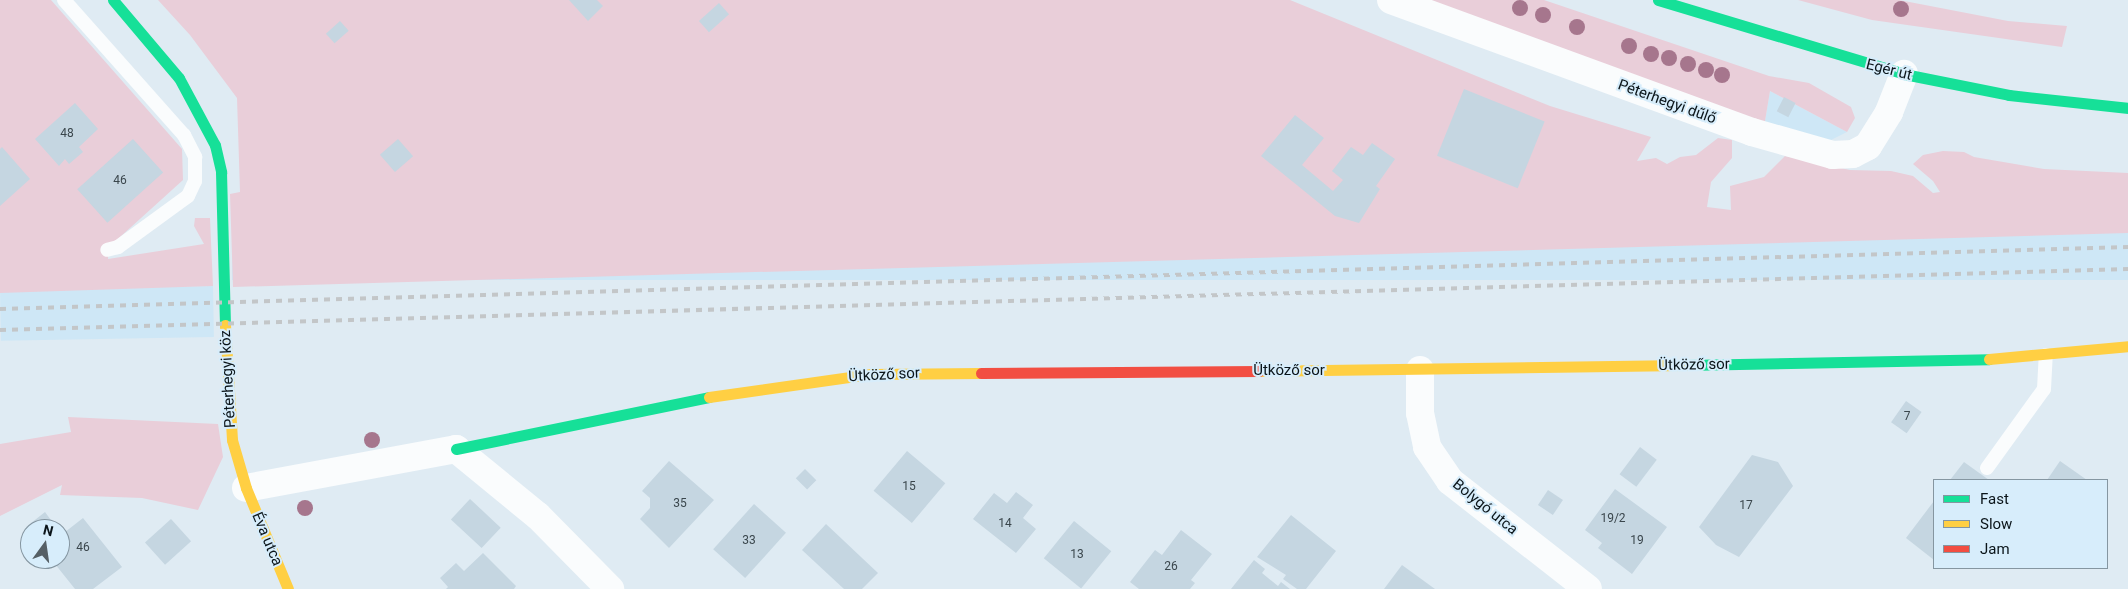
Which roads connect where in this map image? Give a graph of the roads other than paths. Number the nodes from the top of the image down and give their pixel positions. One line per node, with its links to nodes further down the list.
1 (64, 0): 7 (lane)
2 (113, 0): 13 (street, Péterhegyi köz)
3 (1392, 0): 5 (street, Péterhegyi dűlő)
4 (1658, 0): 5 (street, Egér út)
5 (1904, 74): 6 (street, Egér út)
6 (2128, 108)
7 (107, 250)
8 (2128, 346): 9 (street, Ütköző sor)
9 (2046, 355): 10 (street, Ütköző sor); 12 (lane)
10 (1420, 370): 11 (street, Ütköző sor); 16 (street, Bolygó utca)
11 (456, 449): 13 (street); 15 (street)
12 (1987, 468)
13 (246, 488): 14 (street, Éva utca)
14 (288, 589)
15 (610, 589)
16 (1588, 589)

